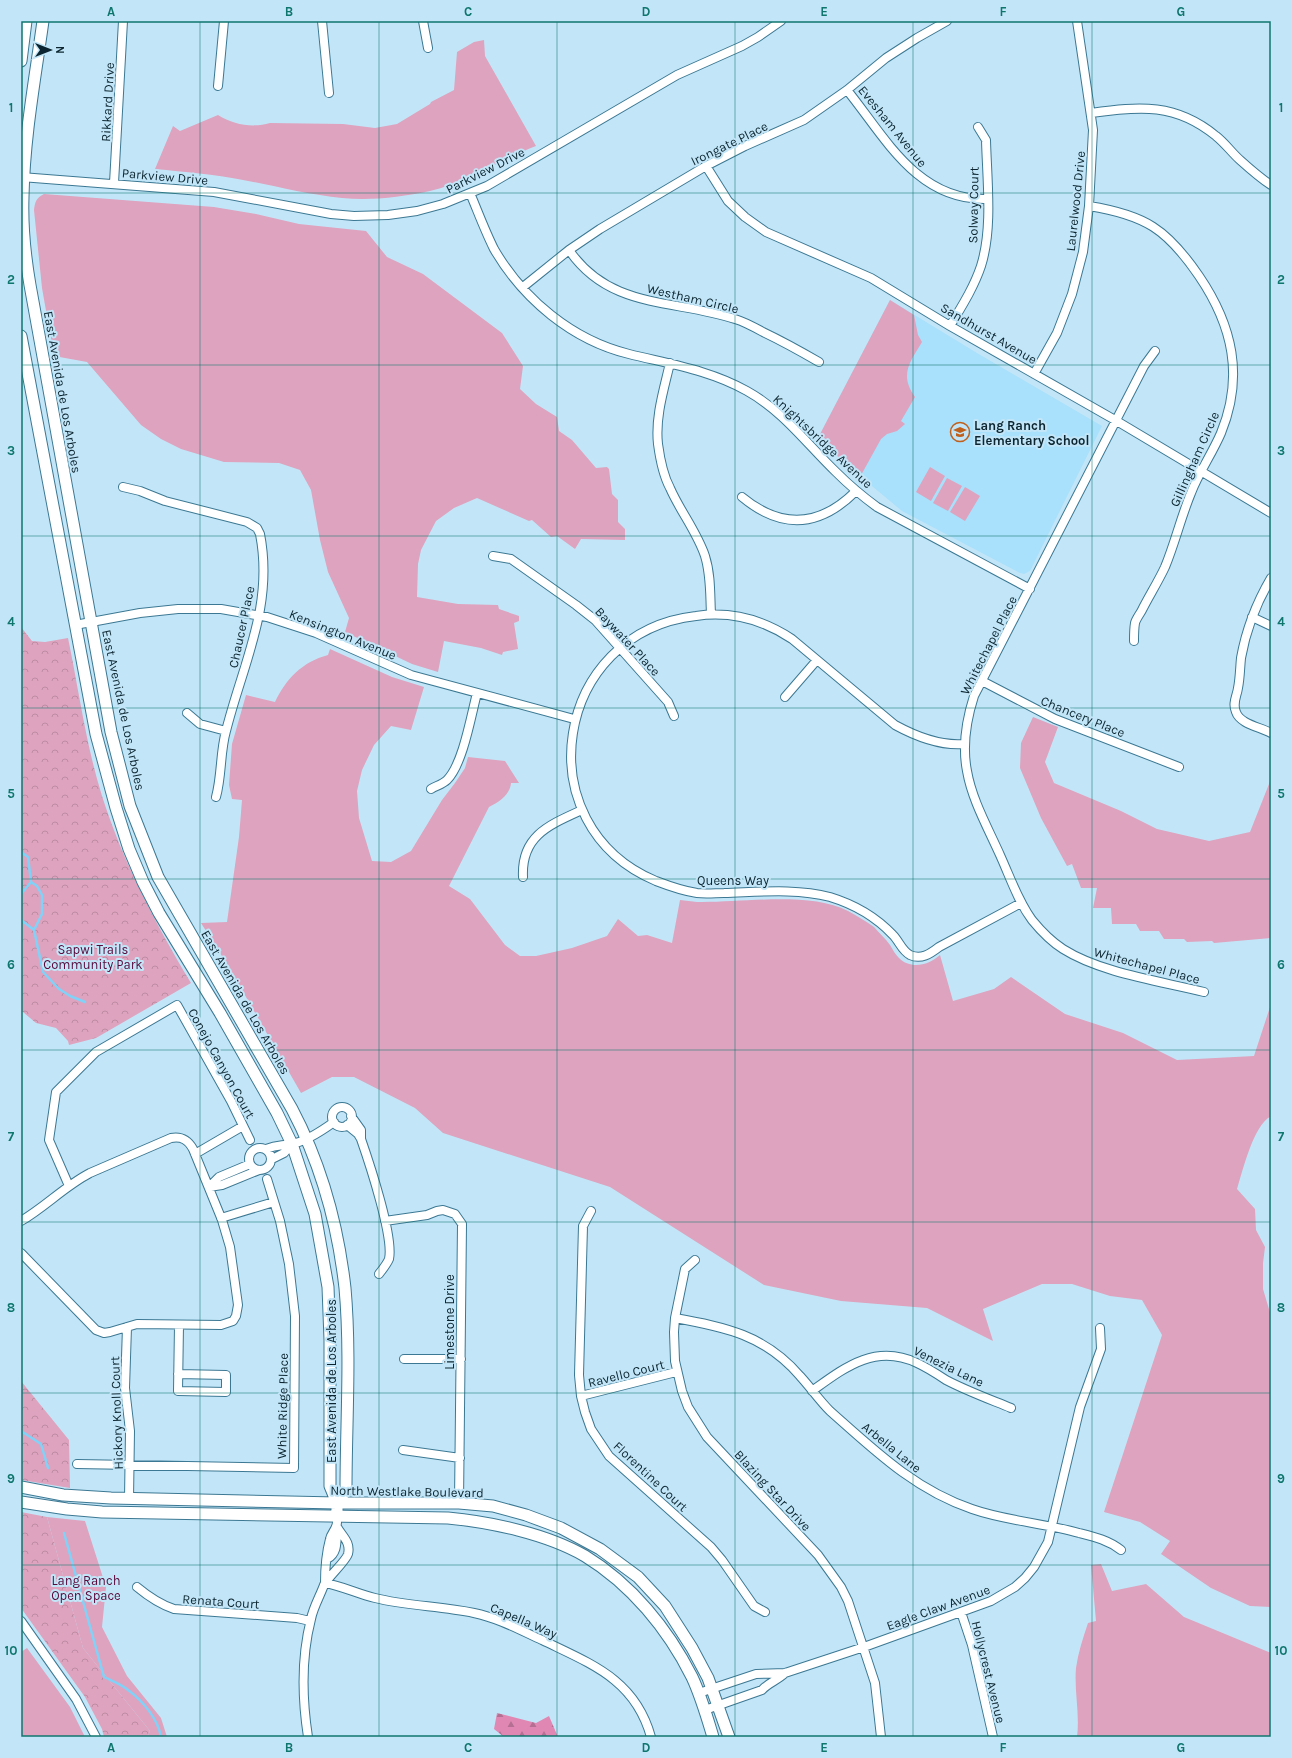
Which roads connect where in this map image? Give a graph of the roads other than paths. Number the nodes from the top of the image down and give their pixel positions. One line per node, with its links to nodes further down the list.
1 (26, 21): 11 (main road)
2 (43, 21): 18 (main road, East Avenida de Los Arboles)
3 (123, 21): 19 (street, Rikkard Drive)
4 (224, 21): 12 (street)
5 (322, 21): 14 (street)
6 (423, 21): 10 (street)
7 (781, 21): 21 (street, Parkview Drive)
8 (947, 21): 13 (street, Irongate Place)
9 (1078, 21): 15 (street, Laurelwood Drive)
10 (428, 48)
11 (21, 61)
12 (218, 86)
13 (847, 90): 17 (street, Irongate Place); 22 (street, Evesham Avenue)
14 (329, 93)
15 (1091, 112): 20 (street); 23 (street, Laurelwood Drive)
16 (978, 127): 22 (street, Solway Court)
17 (706, 166): 24 (street, Irongate Place); 26 (street, Sandhurst Avenue)
18 (22, 177): 19 (street, Parkview Drive); 44 (main road, East Avenida de Los Arboles)
19 (114, 184): 21 (street, Parkview Drive)
20 (1271, 185)
21 (470, 193): 25 (street, Knightsbridge Avenue)
22 (987, 199): 26 (street, Solway Court)
23 (1089, 206): 31 (street, Laurelwood Drive); 33 (street, Gillingham Circle)
24 (569, 250): 25 (street, Irongate Place); 29 (street, Westham Circle)
25 (523, 287): 30 (street, Knightsbridge Avenue)
26 (950, 326): 31 (street, Sandhurst Avenue)
27 (21, 336): 45 (main road, East Avenida de Los Arboles)
28 (1155, 351): 32 (street, Whitechapel Place)
29 (819, 362)
30 (670, 363): 35 (street, Knightsbridge Avenue); 41 (street)
31 (1034, 374): 32 (street, Sandhurst Avenue)
32 (1115, 420): 33 (street, Sandhurst Avenue); 40 (street, Whitechapel Place)
33 (1202, 472): 37 (street, Sandhurst Avenue); 47 (street, Gillingham Circle)
34 (123, 487): 42 (street, Chaucer Place)
35 (856, 491): 36 (street); 40 (street, Knightsbridge Avenue)
36 (742, 497)
37 (1271, 513)
38 (493, 556): 48 (street, Baywater Place)
39 (1271, 578): 43 (street)
40 (1030, 589): 50 (street, Whitechapel Place)
41 (711, 614): 48 (street, Queens Way); 49 (street, Queens Way)
42 (259, 615): 44 (street, Kensington Avenue); 51 (street, Kensington Avenue); 56 (street, Chaucer Place)
43 (1252, 617): 46 (street); 57 (street)
44 (91, 622): 45 (street, Kensington Avenue); 70 (main road, East Avenida de Los Arboles)
45 (75, 625): 73 (main road, East Avenida de Los Arboles)
46 (1271, 626)
47 (1134, 641)
48 (619, 648): 54 (street, Baywater Place); 55 (street, Queens Way)
49 (816, 660): 52 (street); 58 (street, Queens Way)
50 (982, 681): 58 (street, Whitechapel Place); 59 (street, Chancery Place)
51 (476, 693): 55 (street, Kensington Avenue); 60 (street)
52 (785, 697)
53 (187, 713): 56 (street)
54 (674, 716)
55 (574, 719): 62 (street, Queens Way)
56 (226, 731): 61 (street, Chaucer Place)
57 (1271, 733)
58 (964, 744): 64 (street, Whitechapel Place)
59 (1179, 767)
60 (431, 789)
61 (216, 797)
62 (582, 810): 63 (street); 64 (street, Queens Way)
63 (523, 877)
64 (1021, 903): 65 (street, Whitechapel Place)
65 (1204, 992)
66 (352, 1116): 67 (street); 68 (street); 71 (street)
67 (334, 1122): 68 (street); 70 (street)
68 (347, 1125): 71 (street)
69 (243, 1126): 72 (street, Conejo Canyon Court); 75 (street); 80 (street, Conejo Canyon Court)
70 (307, 1138): 73 (street); 108 (main road, East Avenida de Los Arboles)
71 (361, 1139): 86 (street)
72 (250, 1140)
73 (292, 1144): 74 (street); 76 (street); 108 (main road, East Avenida de Los Arboles)
74 (266, 1149): 76 (street); 77 (street)
75 (195, 1154): 80 (street); 81 (street)
76 (272, 1159): 78 (street)
77 (250, 1164): 78 (street); 81 (street)
78 (259, 1170): 81 (street)
79 (267, 1179): 82 (street, White Ridge Place)
80 (69, 1186): 85 (street)
81 (209, 1188): 84 (street)
82 (274, 1202): 84 (street); 104 (street, White Ridge Place)
83 (591, 1211): 99 (street, Florentine Court)
84 (221, 1218): 91 (street)
85 (21, 1221)
86 (385, 1221): 89 (street); 95 (street, Limestone Drive)
87 (21, 1253): 92 (street)
88 (695, 1260): 90 (street, Blazing Star Drive)
89 (378, 1274)
90 (675, 1318): 96 (street, Blazing Star Drive); 98 (street, Arbella Lane)
91 (179, 1325): 92 (street); 97 (street)
92 (127, 1327): 104 (street, Hickory Knoll Court)
93 (1100, 1328): 111 (street, Eagle Claw Avenue)
94 (404, 1359): 95 (street)
95 (461, 1360): 102 (street, Limestone Drive)
96 (676, 1372): 99 (street, Ravello Court); 121 (street, Blazing Star Drive)
97 (178, 1374): 97 (street)
98 (812, 1391): 100 (street, Venezia Lane); 111 (street, Arbella Lane)
99 (581, 1396): 117 (street, Florentine Court)
100 (1011, 1408)
101 (403, 1450): 102 (street)
102 (460, 1458): 109 (street, Limestone Drive)
103 (77, 1464): 104 (street, White Ridge Place)
104 (130, 1465): 106 (street, Hickory Knoll Court)
105 (21, 1487): 106 (main road, North Westlake Boulevard)
106 (129, 1499): 108 (main road, North Westlake Boulevard)
107 (21, 1502): 110 (main road, North Westlake Boulevard)
108 (337, 1503): 109 (main road, North Westlake Boulevard); 110 (main road, East Avenida de Los Arboles)
109 (459, 1503): 125 (main road, North Westlake Boulevard)
110 (337, 1522): 113 (street, East Avenida de Los Arboles); 114 (street, East Avenida de Los Arboles); 126 (main road, North Westlake Boulevard)
111 (1052, 1526): 112 (street, Arbella Lane); 118 (street, Eagle Claw Avenue)
112 (1121, 1550)
113 (327, 1559): 114 (street); 115 (street, East Avenida de Los Arboles)
114 (341, 1562): 115 (street, East Avenida de Los Arboles)
115 (325, 1583): 119 (street, East Avenida de Los Arboles); 131 (street, Capella Way)
116 (137, 1587): 119 (street, Renata Court)
117 (765, 1612)
118 (961, 1612): 121 (street, Eagle Claw Avenue); 135 (street, Hollycrest Avenue)
119 (310, 1620): 130 (street, East Avenida de Los Arboles)
120 (21, 1621): 129 (street)
121 (864, 1647): 122 (street, Eagle Claw Avenue); 134 (street, Blazing Star Drive)
122 (785, 1673): 123 (street, Eagle Claw Avenue); 124 (street, Eagle Claw Avenue)
123 (764, 1675): 124 (street); 125 (street, Eagle Claw Avenue)
124 (767, 1684): 127 (street, Eagle Claw Avenue)
125 (712, 1688): 126 (street, Eagle Claw Avenue); 127 (main road, North Westlake Boulevard)
126 (699, 1693): 128 (main road, North Westlake Boulevard)
127 (718, 1705): 128 (street, Eagle Claw Avenue); 133 (main road, North Westlake Boulevard)
128 (705, 1710): 132 (main road, North Westlake Boulevard)
129 (96, 1737)
130 (308, 1737)
131 (651, 1737)
132 (713, 1737)
133 (729, 1737)
134 (881, 1737)
135 (993, 1737)

